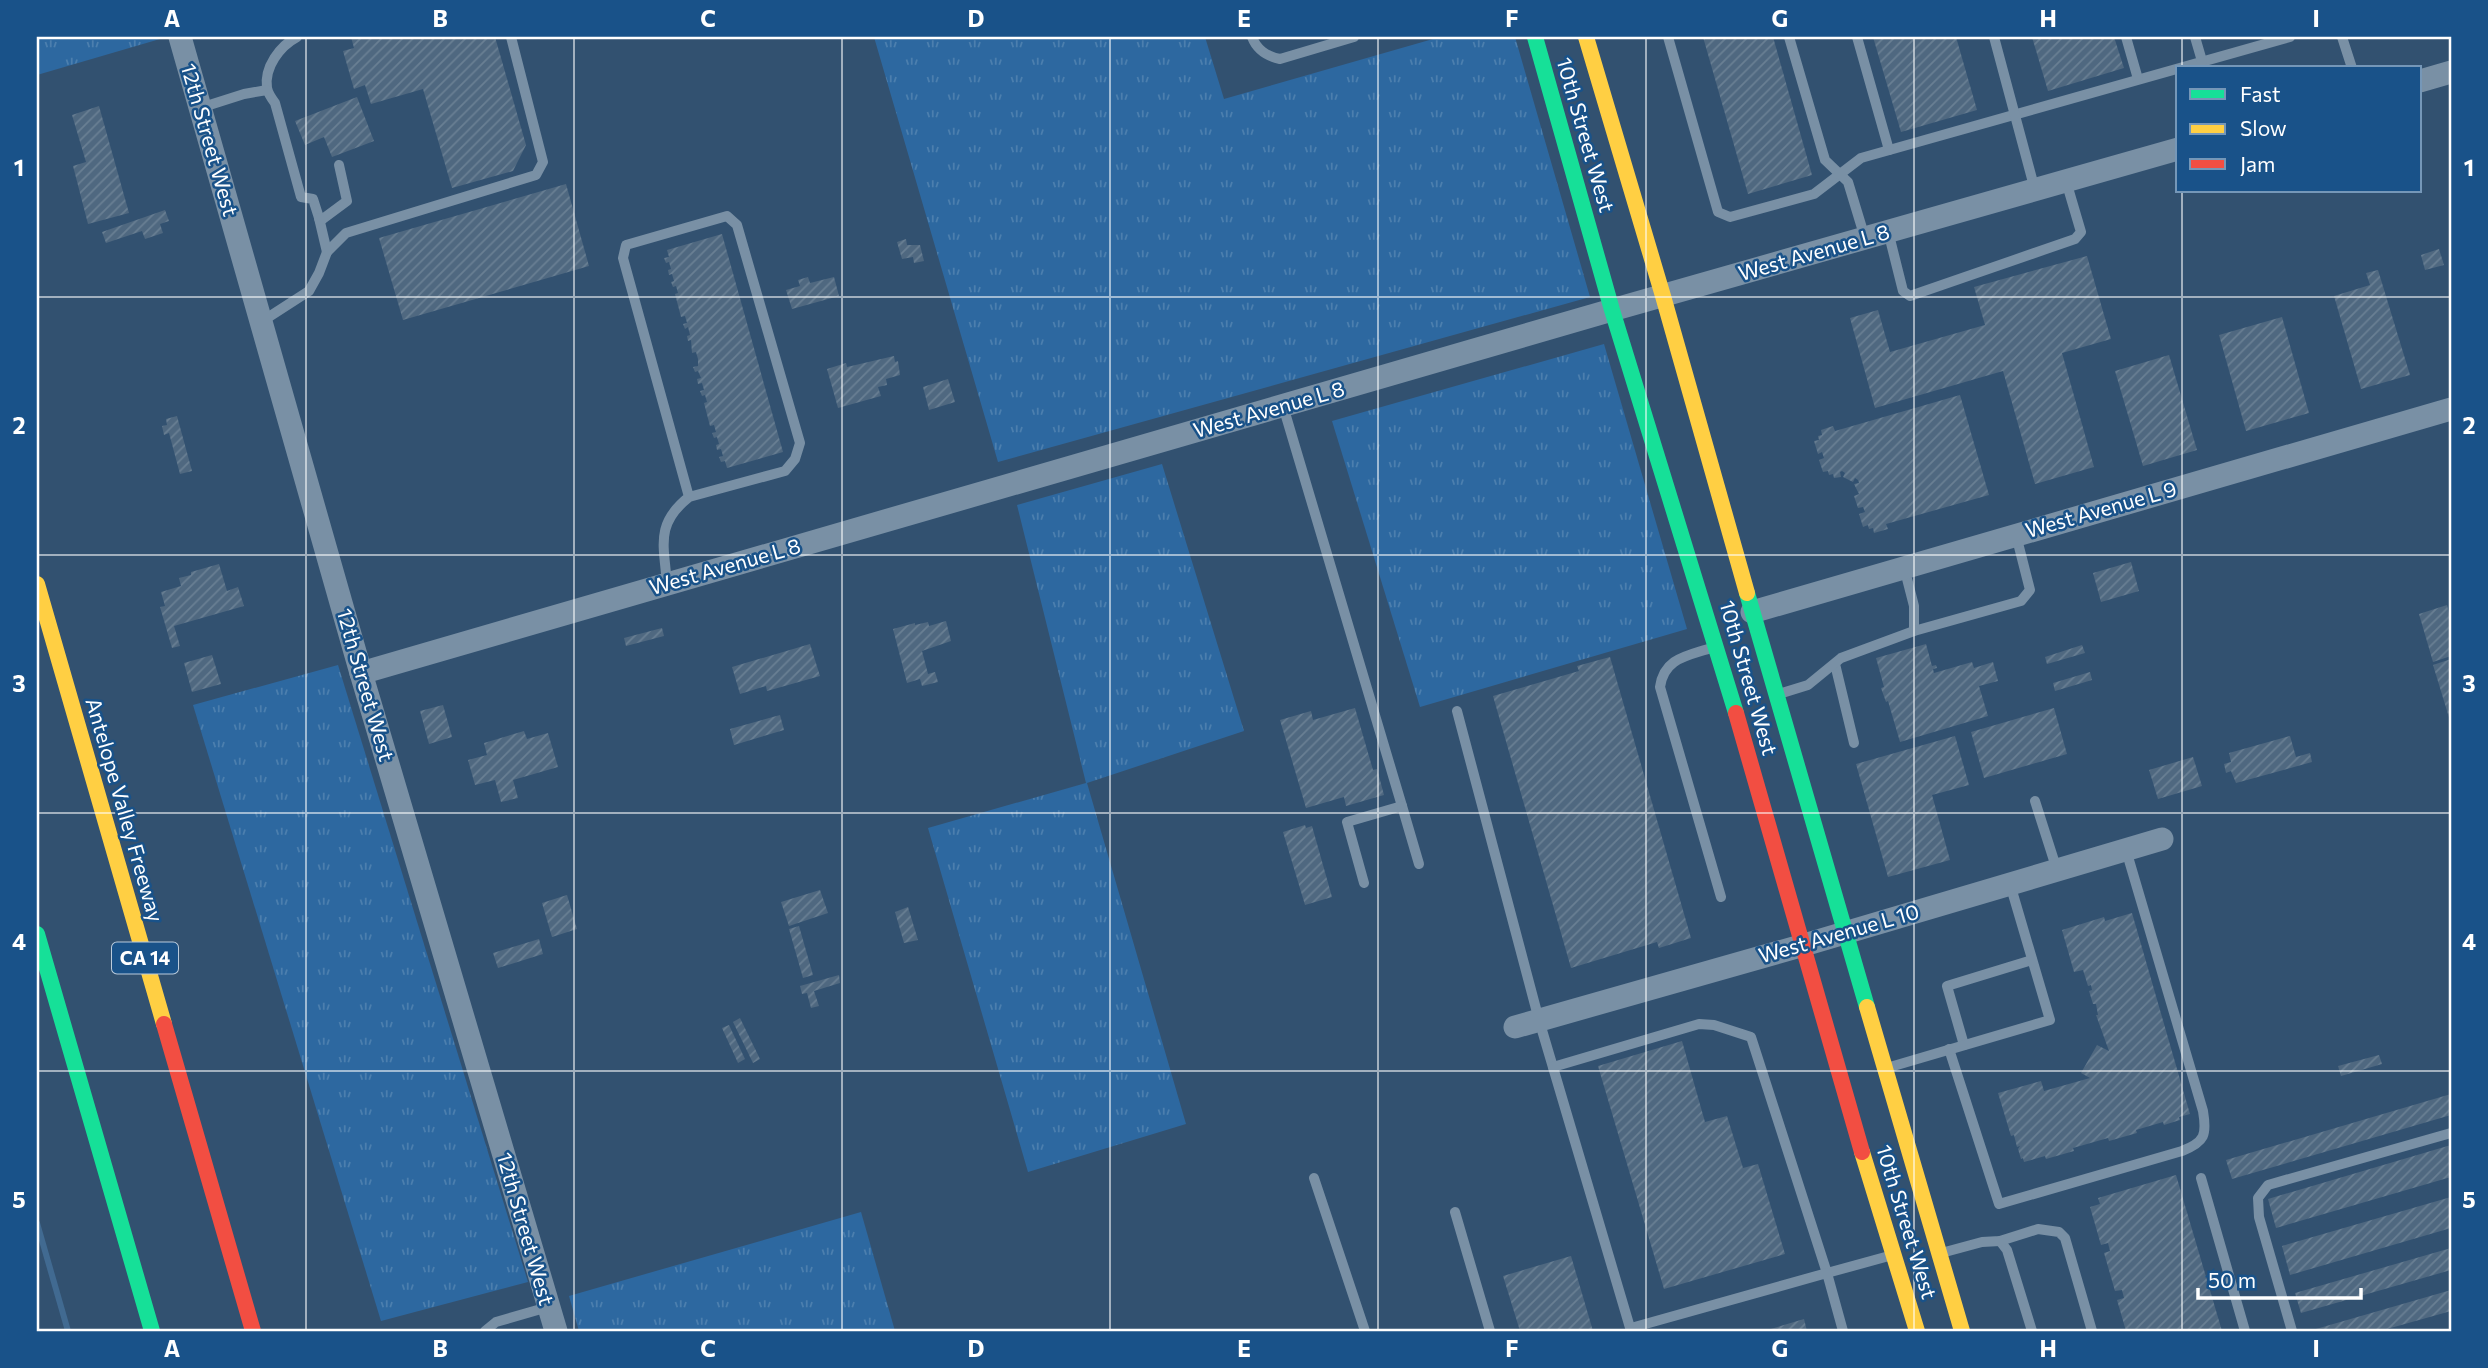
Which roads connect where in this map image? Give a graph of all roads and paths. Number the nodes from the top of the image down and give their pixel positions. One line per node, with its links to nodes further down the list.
1 (180, 37): 24 (street, 12th Street West)
2 (297, 37): 23 (lane)
3 (511, 37): 35 (lane)
4 (1252, 37): 5 (lane)
5 (1354, 37)
6 (1535, 37): 37 (main road, 10th Street West)
7 (1586, 37): 36 (main road, 10th Street West)
8 (1668, 37): 29 (lane)
9 (1789, 37): 29 (lane)
10 (1857, 37): 26 (lane)
11 (1994, 37): 25 (lane)
12 (2126, 37): 21 (lane)
13 (2195, 37): 16 (lane)
14 (2290, 37): 16 (lane)
15 (2342, 37): 18 (lane)
16 (2202, 61): 17 (lane)
17 (2184, 66)
18 (2351, 66)
19 (2176, 68): 21 (lane)
20 (2451, 72): 22 (street)
21 (2138, 79): 25 (lane)
22 (2422, 80)
23 (267, 90): 24 (lane); 32 (lane)
24 (200, 108): 38 (street, 12th Street West)
25 (2016, 114): 26 (lane); 31 (lane)
26 (1889, 150): 29 (lane)
27 (2176, 150): 30 (street, West Avenue L 8)
28 (339, 165): 32 (lane)
29 (1840, 174): 34 (lane)
30 (2066, 181): 31 (street, West Avenue L 8); 33 (lane)
31 (2035, 190): 33 (street, West Avenue L 8)
32 (319, 218): 35 (lane)
33 (1888, 231): 34 (street, West Avenue L 8)
34 (1865, 238): 36 (street, West Avenue L 8)
35 (327, 252): 38 (lane)
36 (1663, 296): 37 (street, West Avenue L 8); 48 (main road, 10th Street West)
37 (1612, 310): 39 (street, West Avenue L 8); 41 (main road, 10th Street West)
38 (261, 322): 52 (street, 12th Street West)
39 (1283, 406): 47 (street, West Avenue L 8); 57 (lane)
40 (2451, 409): 44 (street, West Avenue L 9)
41 (1661, 465): 43 (main road); 50 (main road, 10th Street West)
42 (689, 497): 42 (lane); 47 (lane)
43 (1687, 501)
44 (2016, 535): 45 (street, West Avenue L 9); 49 (lane)
45 (1904, 567): 48 (street, West Avenue L 9); 49 (lane)
46 (37, 584): 86 (main road, Antelope Valley Freeway / CA 14)
47 (667, 584): 52 (street, West Avenue L 8)
48 (1746, 612): 53 (main road, 10th Street West)
49 (1914, 631): 51 (lane)
50 (1717, 646): 64 (lane); 67 (main road, 10th Street West)
51 (1835, 664): 53 (lane); 55 (lane)
52 (361, 673): 83 (street, 12th Street West)
53 (1777, 695): 65 (main road, 10th Street West)
54 (1457, 711): 69 (lane)
55 (1854, 743)
56 (2035, 801): 61 (lane)
57 (1402, 806): 60 (lane); 62 (lane)
58 (2162, 839): 59 (street, West Avenue L 10)
59 (2126, 850): 61 (street, West Avenue L 10); 72 (lane)
60 (1419, 864)
61 (2057, 870): 63 (street, West Avenue L 10)
62 (1364, 883)
63 (2010, 884): 65 (street, West Avenue L 10); 68 (lane)
64 (1721, 897)
65 (1844, 933): 67 (street, West Avenue L 10); 74 (main road, 10th Street West)
66 (37, 934): 85 (main road)
67 (1804, 945): 69 (street, West Avenue L 10); 81 (main road, 10th Street West)
68 (2032, 960): 71 (lane); 71 (lane)
69 (1539, 1020): 70 (street, West Avenue L 10); 73 (lane)
70 (1515, 1027)
71 (1964, 1045): 72 (lane)
72 (1949, 1049): 74 (lane)
73 (1553, 1067): 82 (lane); 84 (lane)
74 (1886, 1068): 80 (main road, 10th Street West)
75 (2451, 1133): 97 (lane)
76 (1314, 1178): 89 (lane)
77 (2201, 1178): 96 (lane)
78 (1455, 1212): 90 (lane)
79 (2000, 1241): 80 (lane); 94 (lane); 95 (lane)
80 (1939, 1253): 93 (main road, 10th Street West)
81 (1894, 1254): 82 (lane); 92 (main road, 10th Street West)
82 (1827, 1273): 84 (lane); 91 (lane)
83 (548, 1307): 87 (lane); 88 (street, 12th Street West)
84 (1631, 1330)
85 (152, 1331)
86 (253, 1331)
87 (485, 1331)
88 (555, 1331)
89 (1365, 1331)
90 (1490, 1331)
91 (1843, 1331)
92 (1917, 1331)
93 (1962, 1331)
94 (2032, 1331)
95 (2092, 1331)
96 (2245, 1331)
97 (2292, 1331)

